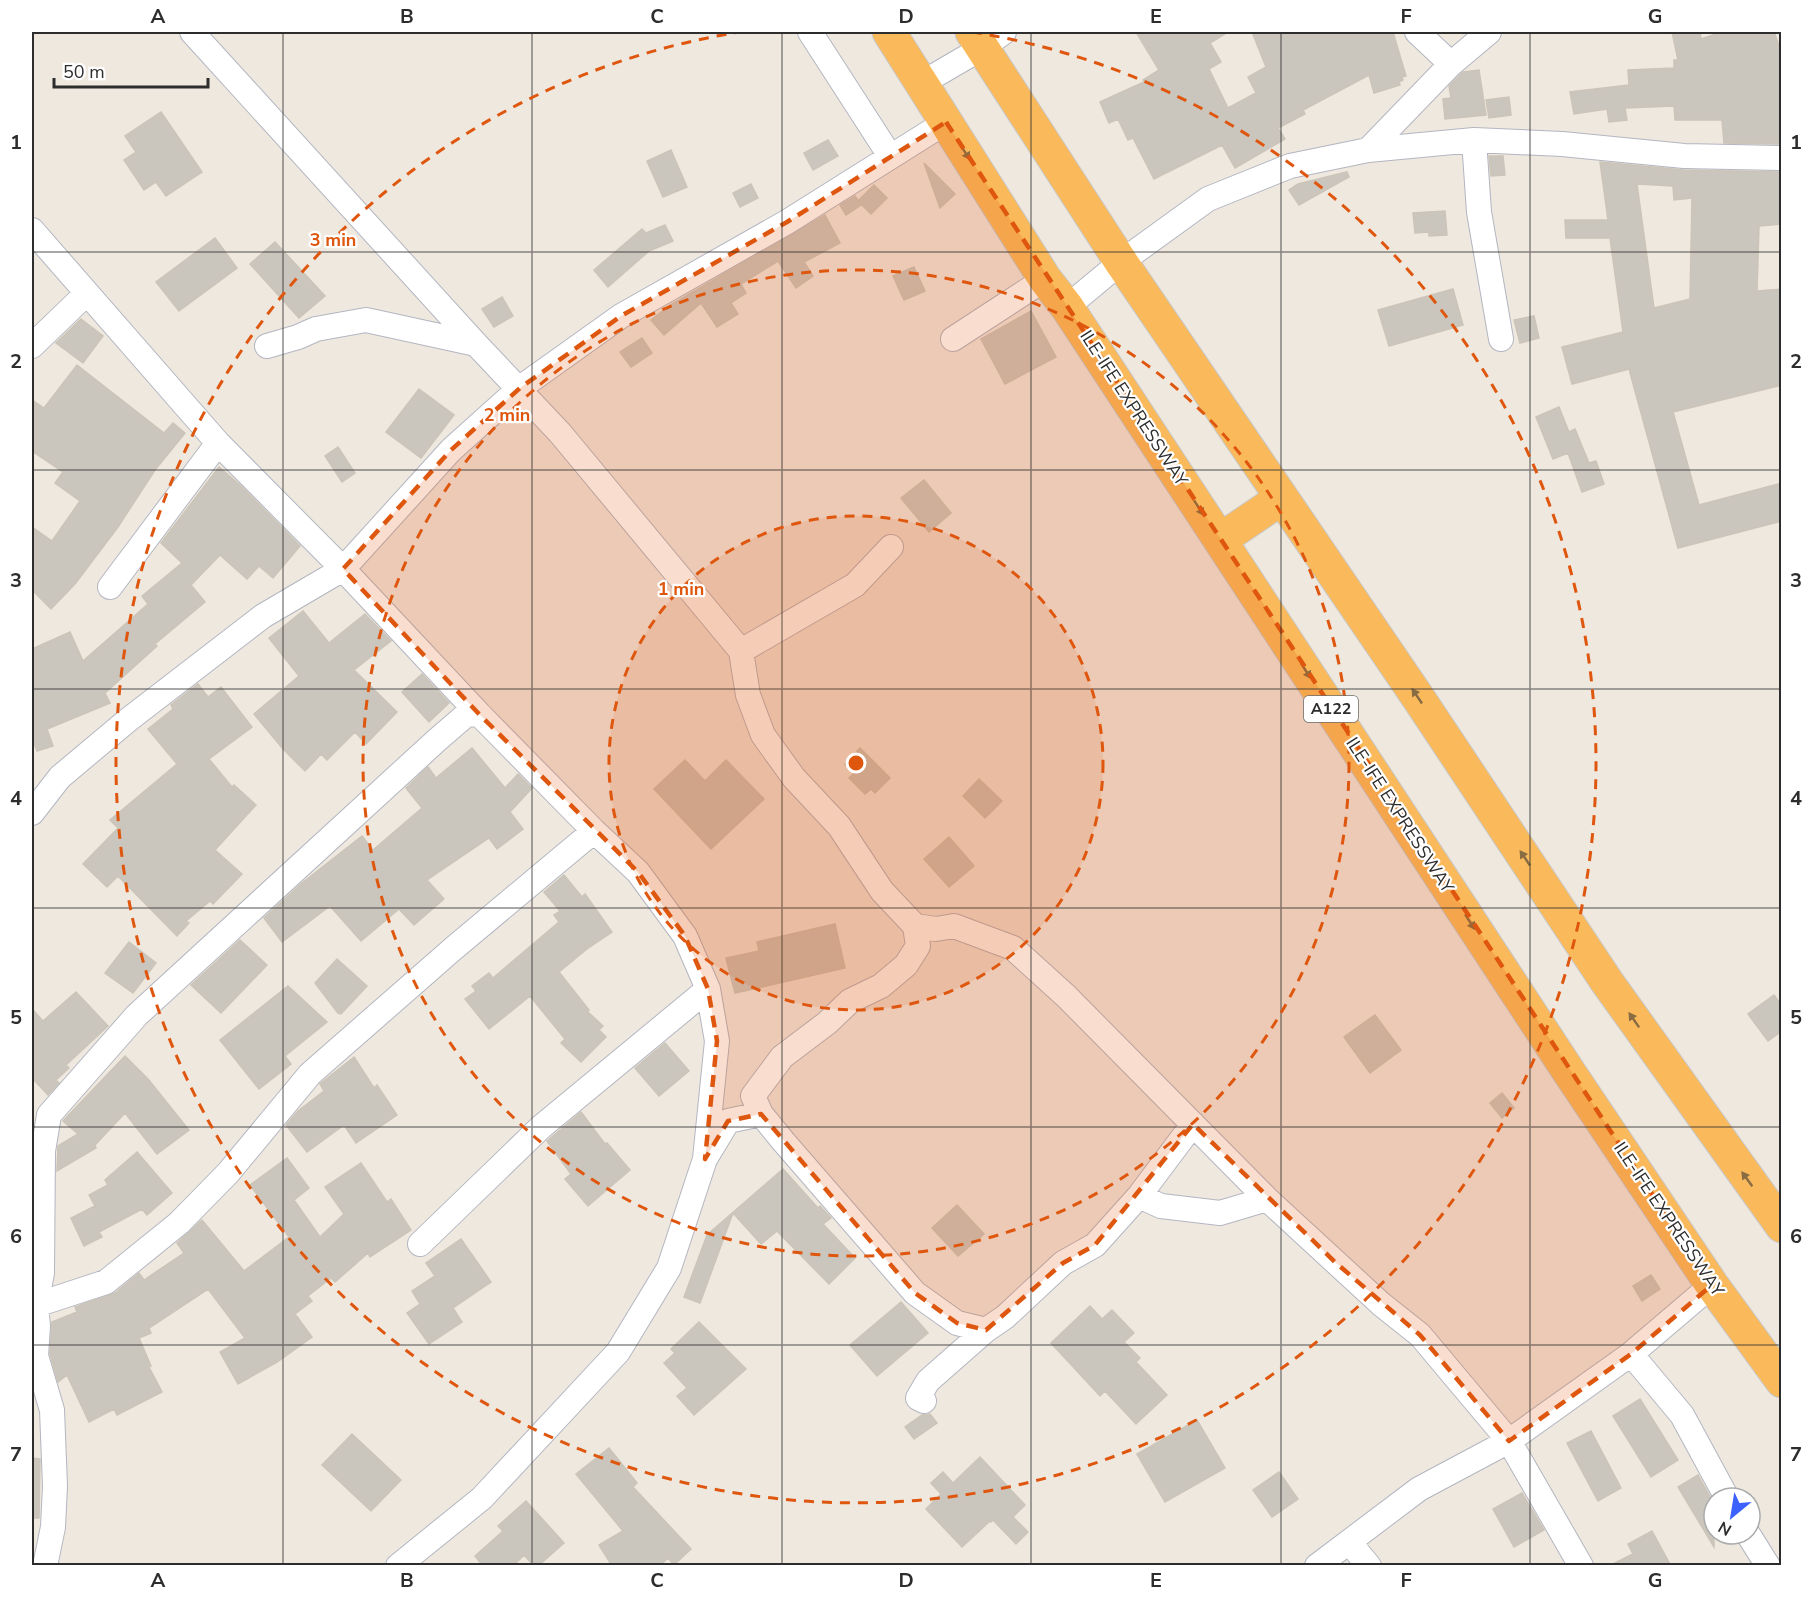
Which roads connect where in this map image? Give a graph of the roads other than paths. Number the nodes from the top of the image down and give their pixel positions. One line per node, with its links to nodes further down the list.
1 (192, 32): 21 (street)
2 (810, 32): 12 (street)
3 (889, 32): 8 (highway, ILE-IFE EXPRESSWAY / A122)
4 (1417, 32): 7 (street)
5 (1489, 32): 7 (street)
6 (986, 37): 8 (street); 15 (highway)
7 (1451, 64): 11 (street)
8 (922, 83): 9 (highway, ILE-IFE EXPRESSWAY / A122)
9 (946, 122): 12 (street); 16 (highway, ILE-IFE EXPRESSWAY / A122, one-way to 16)
10 (1474, 140): 11 (street); 13 (street); 20 (street)
11 (1368, 150): 15 (street)
12 (890, 156): 24 (street)
13 (1782, 158)
14 (32, 230): 17 (street)
15 (1121, 262): 18 (street); 26 (highway)
16 (1045, 279): 18 (highway, ILE-IFE EXPRESSWAY / A122); 19 (street)
17 (87, 293): 22 (street); 25 (street)
18 (1067, 307): 27 (highway, ILE-IFE EXPRESSWAY / A122, one-way to 27)
19 (953, 339)
20 (1501, 339)
21 (476, 344): 23 (street); 24 (street)
22 (32, 346)
23 (267, 346)
24 (520, 388): 29 (street); 31 (street)
25 (219, 443): 29 (street); 30 (street)
26 (1282, 498): 27 (highway); 43 (highway, one-way to 26)
27 (1220, 540): 45 (highway, ILE-IFE EXPRESSWAY / A122, one-way to 45)
28 (891, 547): 31 (street)
29 (343, 569): 32 (street); 33 (street)
30 (110, 587)
31 (741, 651): 35 (street)
32 (479, 714): 34 (street); 38 (street)
33 (32, 813)
34 (594, 831): 36 (street); 46 (street)
35 (915, 926): 37 (street); 39 (street)
36 (708, 989): 40 (street); 44 (street)
37 (761, 1114): 40 (street); 47 (street)
38 (40, 1119): 46 (street)
39 (1193, 1124): 41 (street); 42 (street)
40 (705, 1159): 56 (street)
41 (1139, 1196): 42 (street); 47 (street)
42 (1267, 1198): 51 (street)
43 (1782, 1226)
44 (420, 1244)
45 (1712, 1285): 48 (street); 49 (highway, ILE-IFE EXPRESSWAY / A122)
46 (36, 1305): 55 (street)
47 (986, 1330): 50 (street)
48 (1631, 1354): 51 (street); 52 (street)
49 (1782, 1381)
50 (924, 1401)
51 (1509, 1441): 53 (street); 59 (street)
52 (1720, 1486)
53 (1349, 1542): 57 (street); 58 (street)
54 (1756, 1546): 60 (street)
55 (45, 1566)
56 (398, 1566)
57 (1317, 1566)
58 (1369, 1566)
59 (1581, 1566)
60 (1768, 1566)

